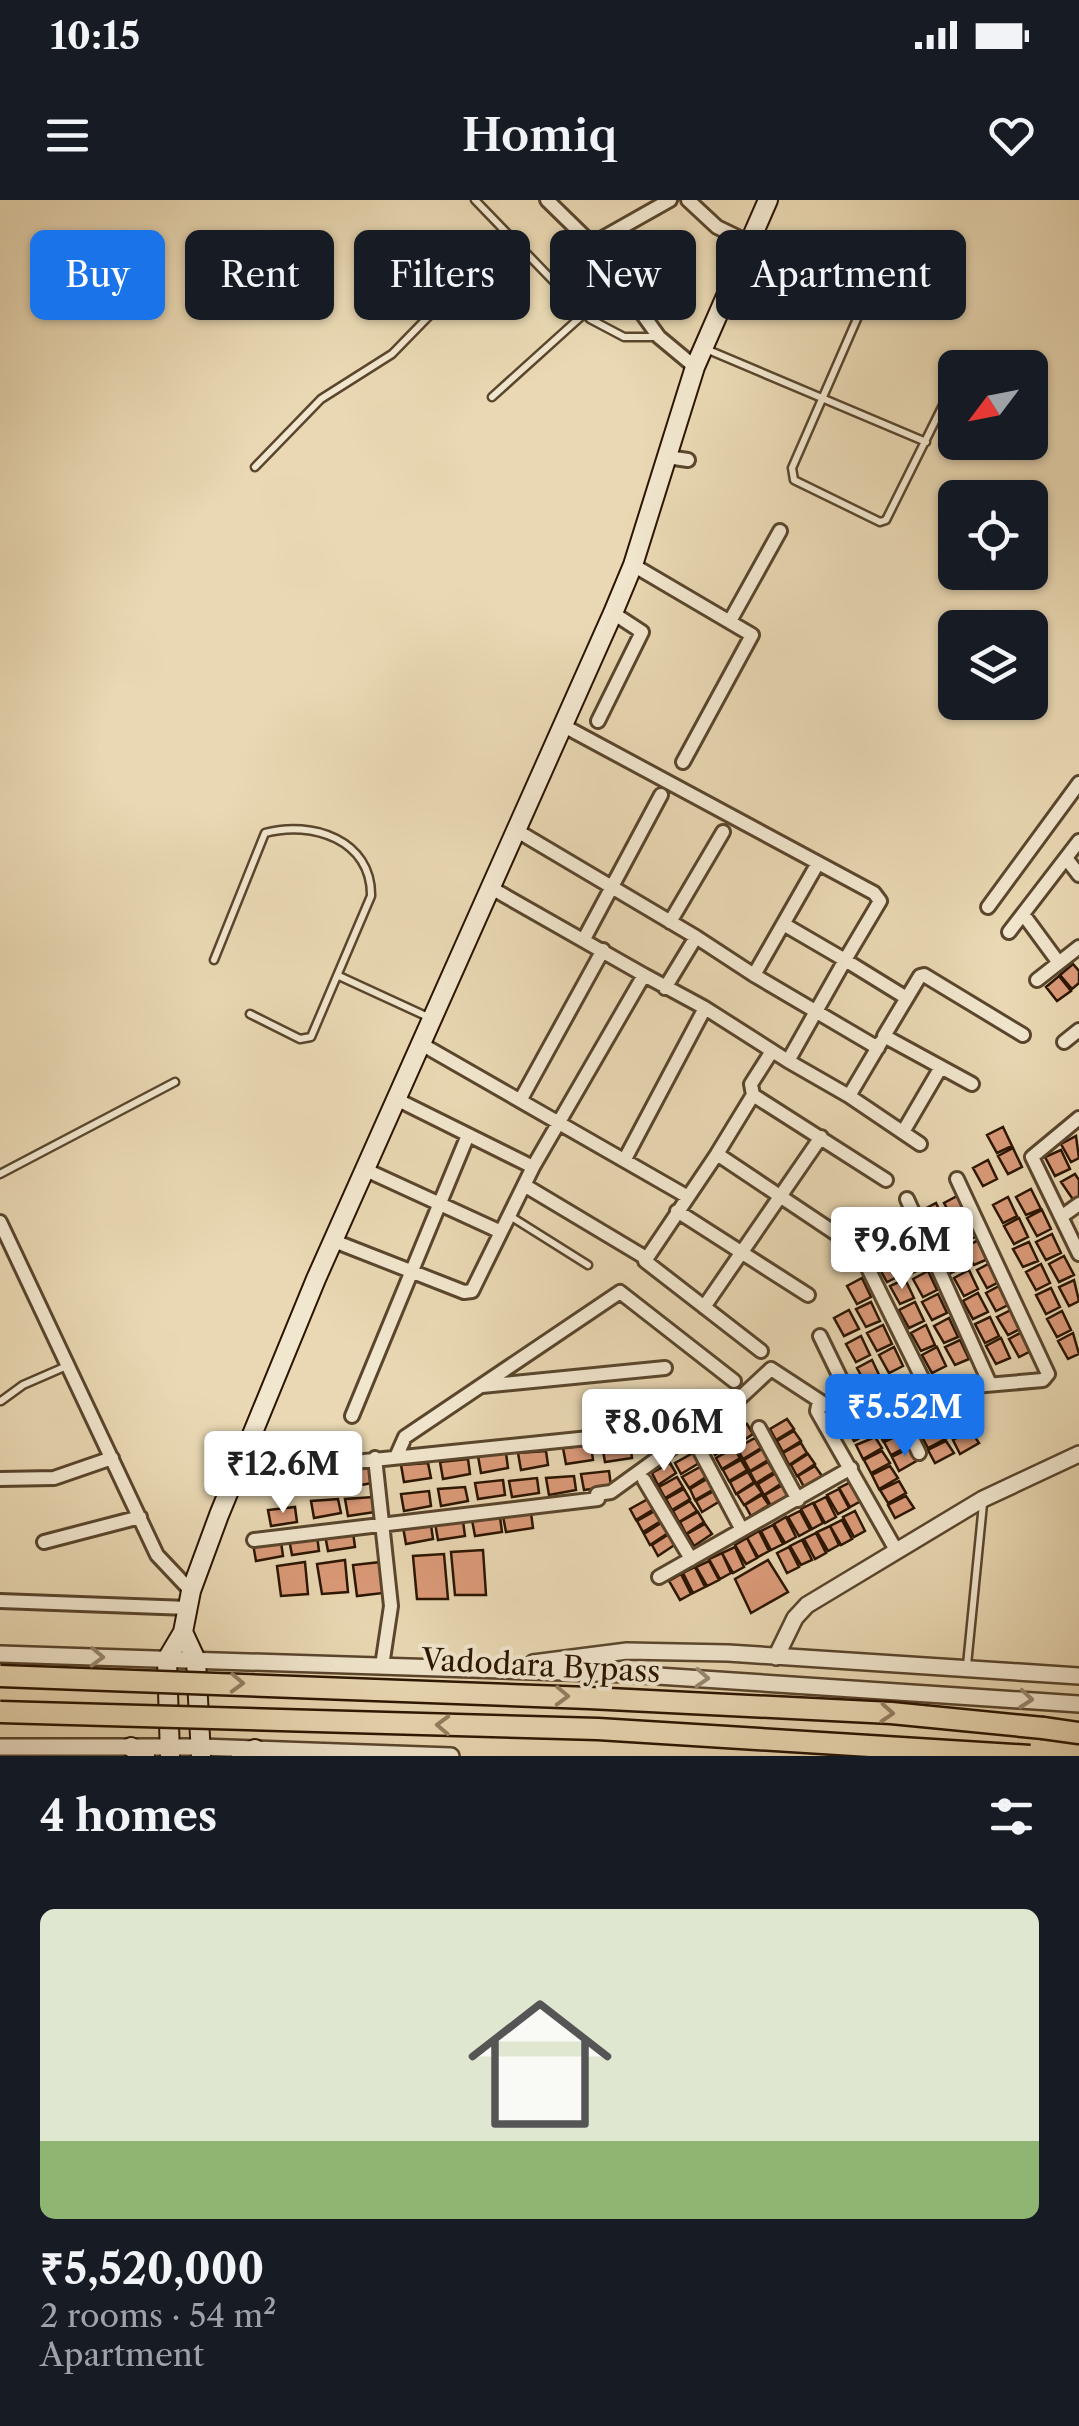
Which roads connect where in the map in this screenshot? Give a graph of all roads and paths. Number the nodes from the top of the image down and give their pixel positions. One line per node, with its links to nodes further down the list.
1 (476, 200): 6 (lane)
2 (548, 200): 7 (street)
3 (670, 200): 8 (street)
4 (688, 200): 9 (street)
5 (768, 200): 10 (main road)
6 (503, 230)
7 (578, 230)
8 (617, 230)
9 (722, 230)
10 (754, 230)
11 (530, 258): 12 (lane)
12 (550, 279)
13 (716, 317): 20 (main road)
14 (425, 320): 28 (lane)
15 (578, 320): 22 (lane)
16 (592, 320): 19 (lane)
17 (646, 320): 19 (street)
18 (856, 320): 23 (lane)
19 (659, 338): 21 (street)
20 (703, 348): 21 (main road); 23 (lane)
21 (695, 367): 26 (main road)
22 (492, 396)
23 (821, 398): 25 (lane); 25 (lane)
24 (938, 417): 25 (lane)
25 (926, 442)
26 (666, 457): 27 (street); 30 (main road)
27 (688, 460)
28 (255, 467)
29 (780, 531): 32 (street)
30 (633, 565): 31 (main road); 32 (street)
31 (614, 613): 33 (street); 34 (main road)
32 (730, 622): 35 (street)
33 (598, 722)
34 (562, 725): 38 (main road); 42 (street)
35 (683, 762)
36 (1079, 783): 46 (street)
37 (661, 795): 44 (street)
38 (518, 832): 44 (street); 45 (main road)
39 (723, 832): 48 (street)
40 (1079, 841): 41 (street)
41 (1066, 858): 43 (street); 47 (street)
42 (818, 863): 49 (street); 56 (street)
43 (1079, 876)
44 (609, 887): 48 (street); 52 (street)
45 (493, 889): 52 (street); 67 (main road)
46 (988, 907)
47 (1023, 914): 50 (street); 57 (street)
48 (670, 922): 51 (street)
49 (786, 924): 56 (street); 59 (street)
50 (1009, 932)
51 (696, 937): 59 (street); 62 (street)
52 (584, 939): 54 (street)
53 (1079, 947): 57 (street)
54 (603, 950): 58 (street); 80 (street)
55 (214, 960): 60 (lane)
56 (845, 960): 63 (street); 65 (street)
57 (1059, 963): 61 (street)
58 (644, 975): 62 (street); 83 (street)
59 (754, 975): 65 (street)
60 (339, 976): 66 (lane); 67 (lane)
61 (1037, 980)
62 (666, 988): 64 (street)
63 (905, 997): 69 (street); 70 (street)
64 (705, 1008): 73 (street); 89 (street)
65 (818, 1011): 70 (street); 74 (street)
66 (250, 1014)
67 (434, 1020): 72 (main road)
68 (1079, 1030): 71 (street)
69 (1023, 1035)
70 (881, 1042): 75 (street); 79 (street)
71 (1064, 1042)
72 (423, 1045): 80 (street); 81 (main road)
73 (772, 1050): 74 (street); 78 (street)
74 (788, 1062): 79 (street)
75 (941, 1067): 77 (street); 84 (street)
76 (175, 1082): 92 (lane)
77 (972, 1084)
78 (753, 1095): 86 (street); 88 (street)
79 (850, 1096): 84 (street)
80 (521, 1099): 83 (street)
81 (398, 1100): 85 (street); 91 (main road)
82 (1079, 1118): 103 (street)
83 (557, 1122): 89 (street); 90 (street)
84 (902, 1132): 87 (street)
85 (468, 1135): 90 (street); 99 (street)
86 (822, 1137): 94 (street); 97 (street)
87 (920, 1144)
88 (717, 1154): 96 (street); 97 (street)
89 (626, 1159): 96 (street)
90 (532, 1167): 95 (street)
91 (366, 1170): 99 (street); 106 (main road)
92 (0, 1174)
93 (957, 1179): 121 (street)
94 (886, 1180)
95 (524, 1185): 102 (street); 110 (street)
96 (688, 1197): 101 (street)
97 (781, 1197): 107 (street); 108 (street)
98 (907, 1199): 121 (street)
99 (438, 1204): 105 (street); 113 (street)
100 (1079, 1204): 103 (street)
101 (677, 1211): 108 (street); 110 (street)
102 (509, 1215): 105 (street); 112 (lane)
103 (1061, 1217): 109 (street)
104 (0, 1222): 118 (street)
105 (501, 1232): 113 (street)
106 (334, 1241): 113 (street); 137 (main road)
107 (847, 1241)
108 (742, 1252): 114 (street); 115 (street)
109 (1079, 1254)
110 (646, 1258): 115 (street)
111 (865, 1262): 123 (street)
112 (588, 1265)
113 (410, 1271): 128 (street)
114 (808, 1295)
115 (704, 1307): 117 (street)
116 (820, 1336): 125 (street)
117 (761, 1351)
118 (69, 1364): 126 (lane); 135 (street)
119 (665, 1368): 122 (street)
120 (734, 1381): 122 (street)
121 (990, 1384): 123 (street)
122 (480, 1386): 134 (street)
123 (928, 1390): 124 (street)
124 (892, 1396): 125 (street); 132 (street)
125 (851, 1400): 127 (street)
126 (1, 1401)
127 (823, 1403): 138 (street); 144 (street)
128 (352, 1416)
129 (759, 1428): 142 (street)
130 (657, 1430): 134 (street)
131 (699, 1449): 145 (street)
132 (920, 1453)
133 (1078, 1454): 141 (street)
134 (397, 1455): 136 (street)
135 (112, 1458): 139 (street); 143 (street)
136 (375, 1458): 137 (street); 144 (street)
137 (242, 1459): 151 (main road)
138 (851, 1468): 142 (street); 148 (street)
139 (0, 1479)
140 (644, 1480): 149 (street)
141 (983, 1498): 148 (street); 159 (lane)
142 (798, 1500): 145 (street)
143 (140, 1517): 147 (street); 151 (street)
144 (382, 1523): 146 (street); 158 (street)
145 (742, 1530): 149 (street)
146 (254, 1540)
147 (44, 1542)
148 (896, 1550): 155 (street)
149 (690, 1559): 150 (street)
150 (659, 1578)
151 (190, 1600): 152 (street); 153 (main road)
152 (0, 1601)
153 (183, 1632): 156 (main road); 157 (main road)
154 (0, 1654): 156 (street, one-way to 156)
155 (776, 1657): 159 (street); 160 (street)
156 (168, 1659): 157 (street); 167 (main road)
157 (196, 1660): 158 (street); 168 (main road)
158 (382, 1666): 160 (street)
159 (967, 1667): 162 (street)
160 (484, 1670): 163 (street, one-way to 163)
161 (0, 1676): 165 (highway, Vadodara Bypass, one-way to 165, bridge)
162 (1079, 1676)
163 (1079, 1704)
164 (0, 1712): 173 (highway, Vadodara Bypass, one-way to 164, bridge)
165 (1079, 1732)
166 (0, 1747): 169 (street)
167 (170, 1751): 168 (street); 170 (street)
168 (201, 1751): 171 (street)
169 (26, 1752): 170 (street)
170 (138, 1752)
171 (248, 1752): 172 (street)
172 (451, 1756)
173 (1030, 1756)

